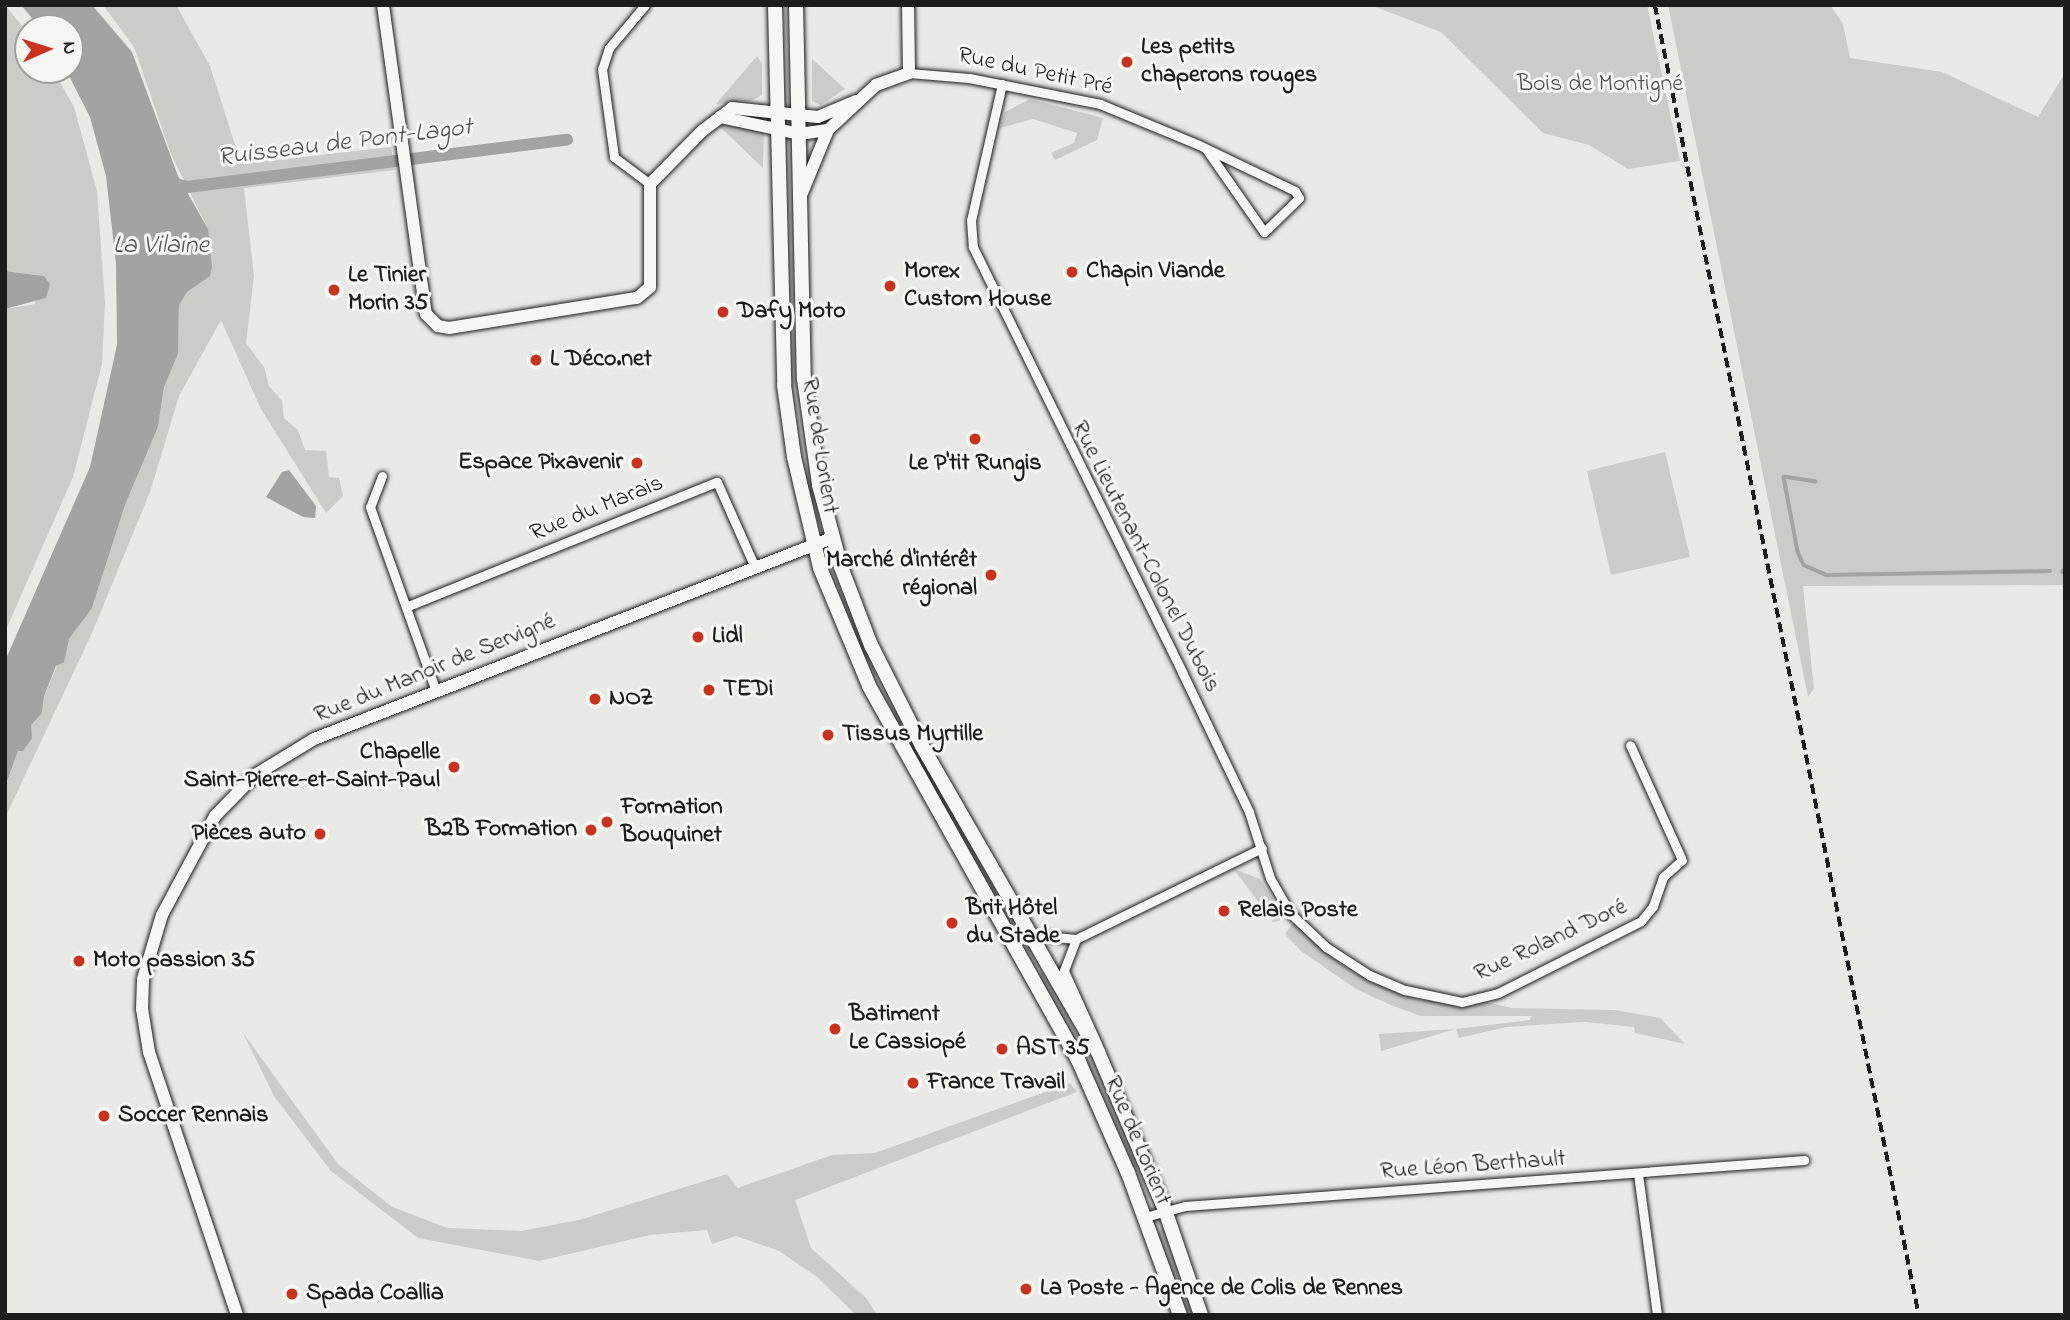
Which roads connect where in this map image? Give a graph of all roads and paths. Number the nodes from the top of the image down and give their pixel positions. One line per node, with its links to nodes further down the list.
1 (383, 5): 14 (street)
2 (645, 5): 14 (street)
3 (775, 5): 10 (main road, Rue de Lorient)
4 (796, 5): 9 (main road, Rue de Lorient)
5 (908, 5): 6 (street)
6 (909, 73): 7 (street, Rue du Petit Pré); 8 (street, Rue du Petit Pré)
7 (1002, 84): 13 (street, Rue du Petit Pré); 27 (street, Rue Lieutenant-Colonel Dubois)
8 (856, 100): 9 (street, Rue du Petit Pré); 11 (street, Rue du Petit Pré)
9 (799, 117): 10 (street); 12 (main road, Rue de Lorient)
10 (779, 122): 12 (street); 14 (street); 17 (main road, Rue de Lorient)
11 (828, 130): 12 (street); 15 (street, Rue du Petit Pré)
12 (799, 134): 15 (main road, Rue de Lorient)
13 (1206, 149): 13 (street, Rue du Petit Pré)
14 (650, 184)
15 (799, 200): 16 (main road, Rue de Lorient)
16 (802, 349): 17 (main road); 19 (main road, Rue de Lorient)
17 (783, 350): 20 (main road, Rue de Lorient)
18 (382, 476): 22 (street)
19 (832, 538): 20 (street, Rue du Manoir de Servigné); 25 (main road, Rue de Lorient)
20 (813, 544): 21 (street, Rue du Manoir de Servigné); 26 (main road, Rue de Lorient)
21 (754, 565): 22 (street, Rue du Marais); 23 (street, Rue du Manoir de Servigné)
22 (408, 606): 23 (street)
23 (436, 691): 37 (street, Rue du Manoir de Servigné)
24 (1630, 745): 27 (street, Rue Roland Doré)
25 (922, 746): 26 (street); 28 (main road, Rue de Lorient)
26 (905, 751): 30 (main road, Rue de Lorient)
27 (1262, 848): 29 (street)
28 (1035, 935): 29 (street); 31 (main road, Rue de Lorient)
29 (1076, 939): 32 (street, Rue de Lorient)
30 (1021, 954): 31 (street); 36 (main road, Rue de Lorient)
31 (1046, 955): 32 (main road, Rue de Lorient)
32 (1098, 1052): 35 (main road, Rue de Lorient)
33 (1804, 1160): 34 (street, Rue Léon Berthault)
34 (1638, 1174): 35 (street, Rue Léon Berthault); 40 (street)
35 (1165, 1210): 36 (street, Rue Léon Berthault); 39 (main road, Rue de Lorient)
36 (1145, 1217): 38 (main road, Rue de Lorient)
37 (237, 1315)
38 (1180, 1315)
39 (1201, 1315)
40 (1657, 1315)

